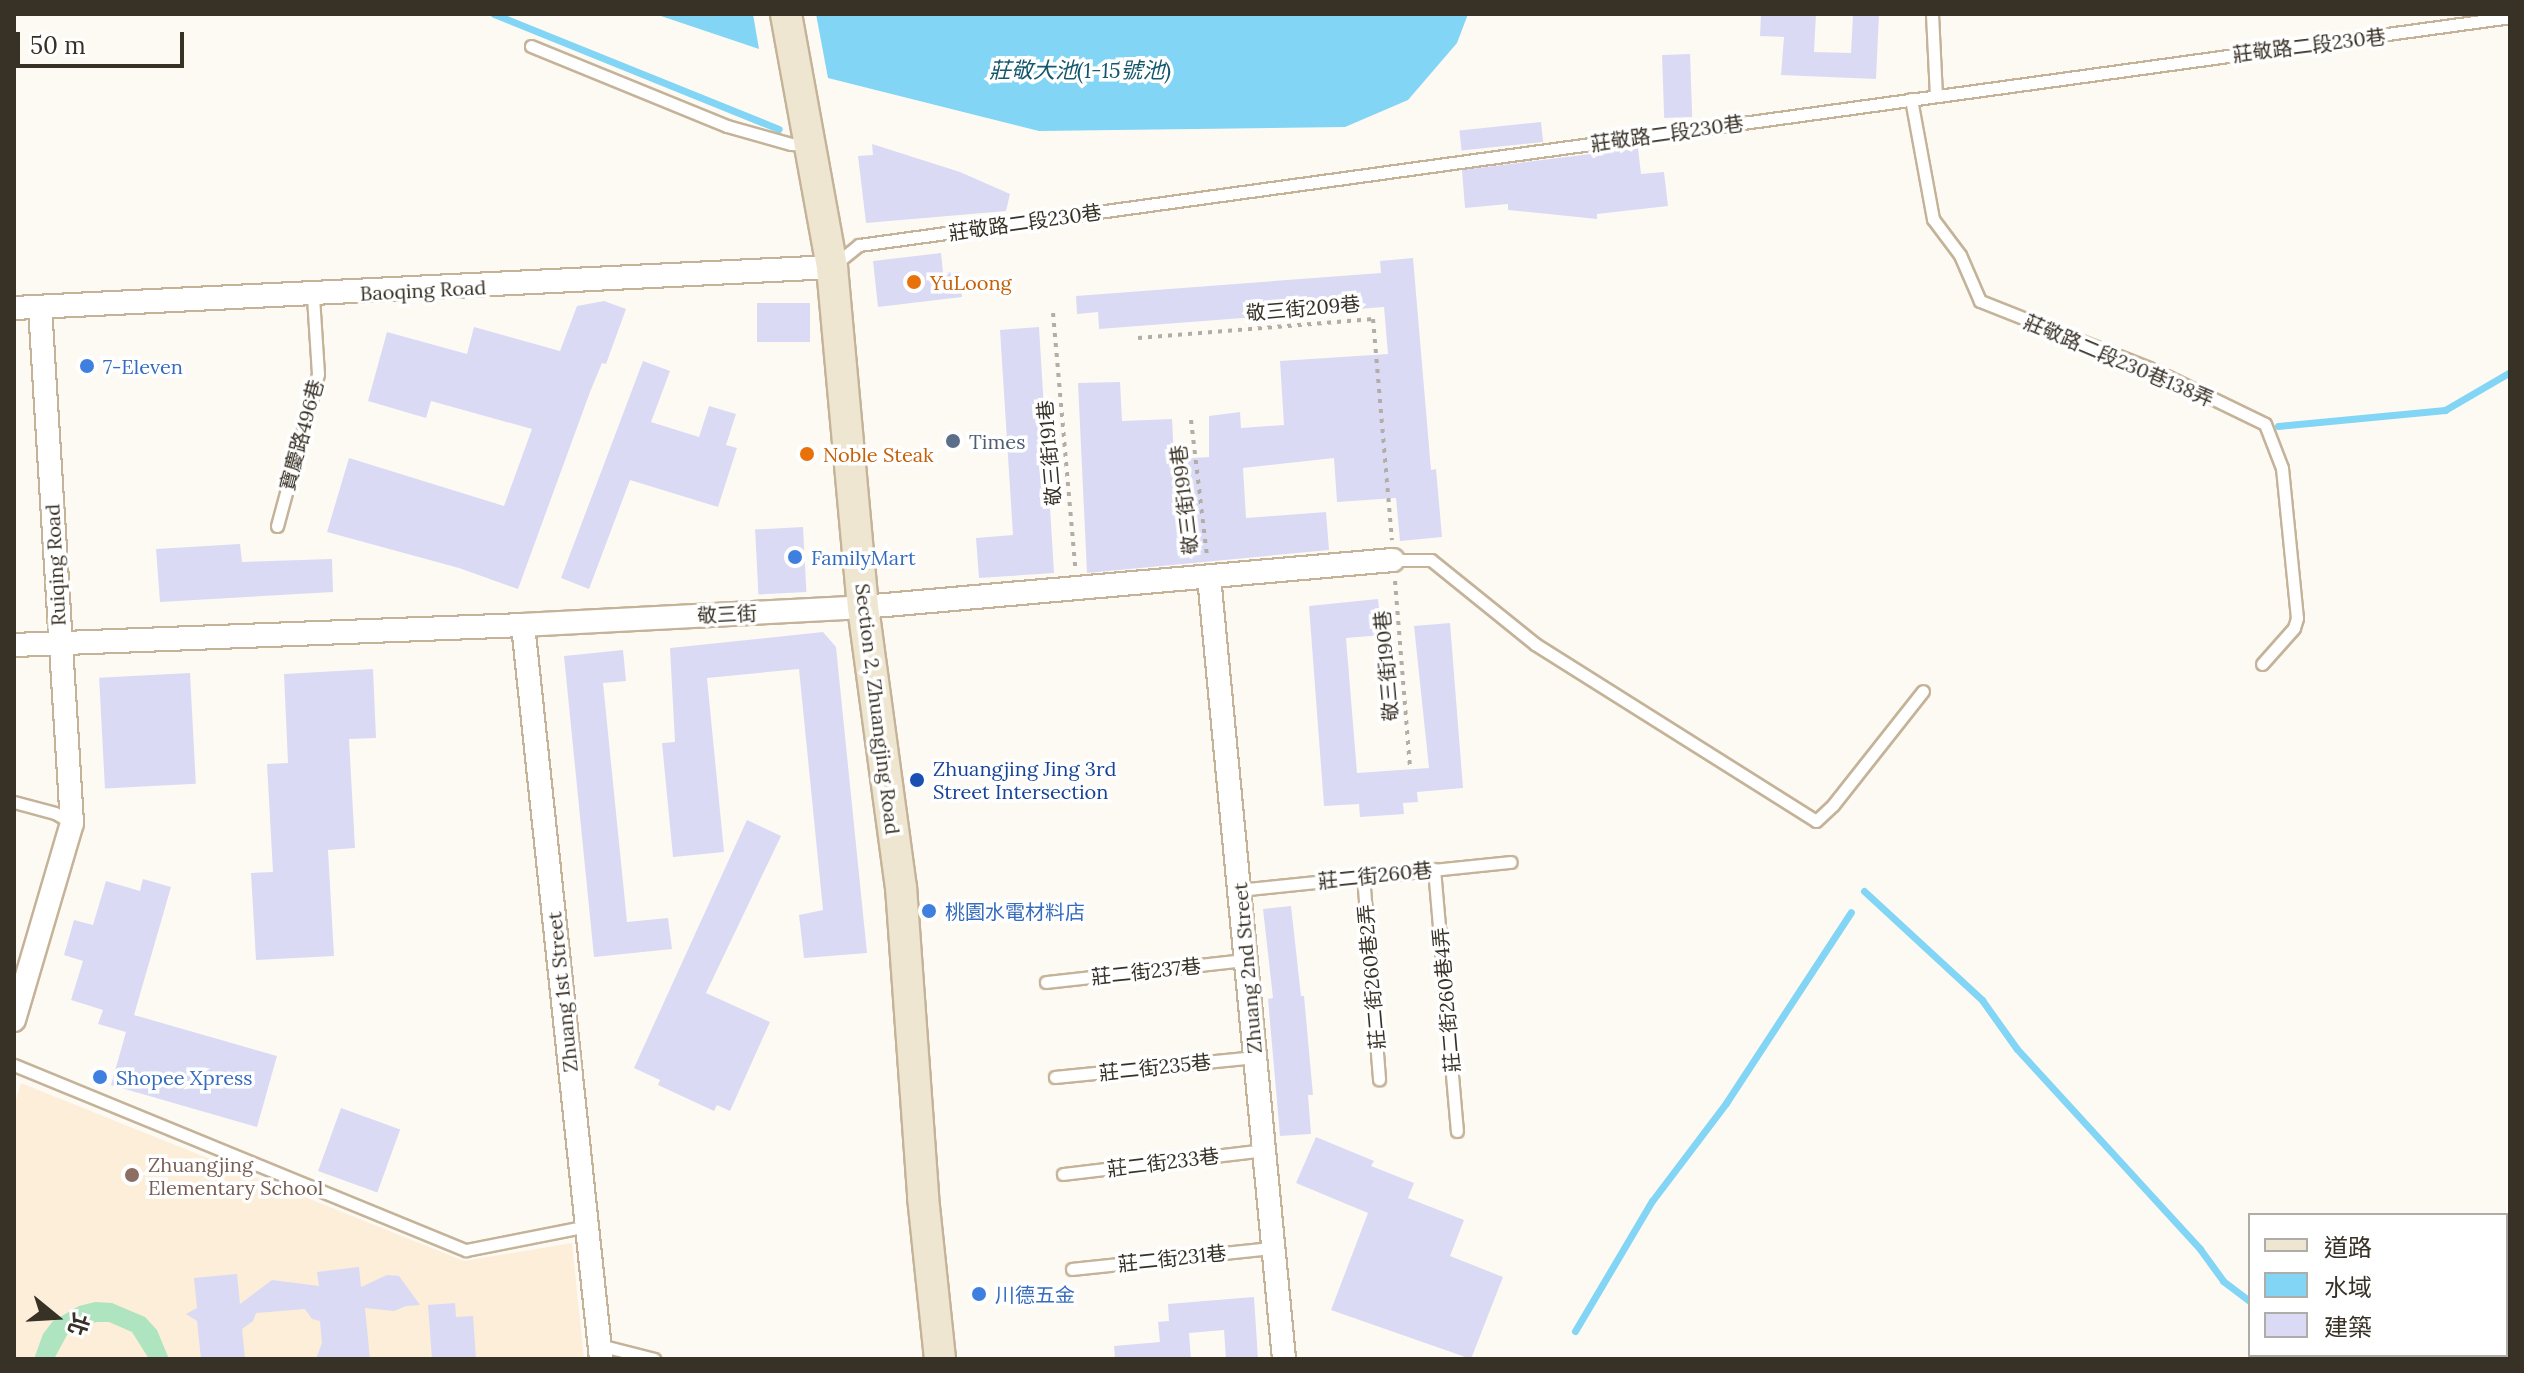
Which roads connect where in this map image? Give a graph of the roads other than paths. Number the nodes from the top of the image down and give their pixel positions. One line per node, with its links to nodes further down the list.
1 (786, 14): 7 (street, Section 2, Zhuangjing Road)
2 (1932, 14): 5 (lane)
3 (2510, 17): 5 (lane, 莊敬路二段230巷)
4 (531, 46): 7 (lane)
5 (1936, 96): 6 (lane, 莊敬路二段230巷)
6 (1911, 99): 8 (lane, 莊敬路二段230巷); 19 (lane, 莊敬路二段230巷138弄)
7 (810, 145): 8 (street, Section 2, Zhuangjing Road)
8 (832, 267): 9 (street, Baoqing Road); 15 (street, Section 2, Zhuangjing Road)
9 (313, 296): 10 (street, Baoqing Road); 12 (lane, 寶慶路496巷)
10 (40, 307): 11 (street, Baoqing Road); 17 (street, Ruiqing Road)
11 (14, 308)
12 (277, 526)
13 (1393, 560): 14 (street, 敬三街); 20 (lane)
14 (1209, 577): 15 (street, 敬三街); 26 (street, Zhuang 2nd Street)
15 (863, 607): 16 (street, 敬三街); 42 (street, Section 2, Zhuangjing Road)
16 (523, 625): 17 (street, 敬三街); 37 (street, Zhuang 1st Street)
17 (60, 642): 18 (street, 敬三街); 22 (street, Ruiqing Road)
18 (14, 645)
19 (2262, 664)
20 (1923, 691)
21 (14, 802): 22 (lane)
22 (72, 823): 29 (street)
23 (1511, 862): 24 (lane, 莊二街260巷)
24 (1434, 869): 25 (lane, 莊二街260巷); 34 (lane, 莊二街260巷4弄)
25 (1363, 875): 26 (lane, 莊二街260巷); 33 (lane, 莊二街260巷2弄)
26 (1239, 890): 27 (street, Zhuang 2nd Street)
27 (1246, 960): 28 (lane, 莊二街237巷); 30 (street, Zhuang 2nd Street)
28 (1046, 982)
29 (14, 1020)
30 (1255, 1057): 32 (lane, 莊二街235巷); 35 (street, Zhuang 2nd Street)
31 (14, 1065): 37 (lane)
32 (1055, 1077)
33 (1379, 1079)
34 (1457, 1131)
35 (1264, 1150): 36 (lane, 莊二街233巷); 38 (street, Zhuang 2nd Street)
36 (1063, 1174)
37 (587, 1226): 40 (street, Zhuang 1st Street)
38 (1273, 1248): 39 (lane, 莊二街231巷); 43 (street, Zhuang 2nd Street)
39 (1072, 1269)
40 (600, 1352): 41 (lane)
41 (654, 1359)
42 (940, 1359)
43 (1284, 1359)

